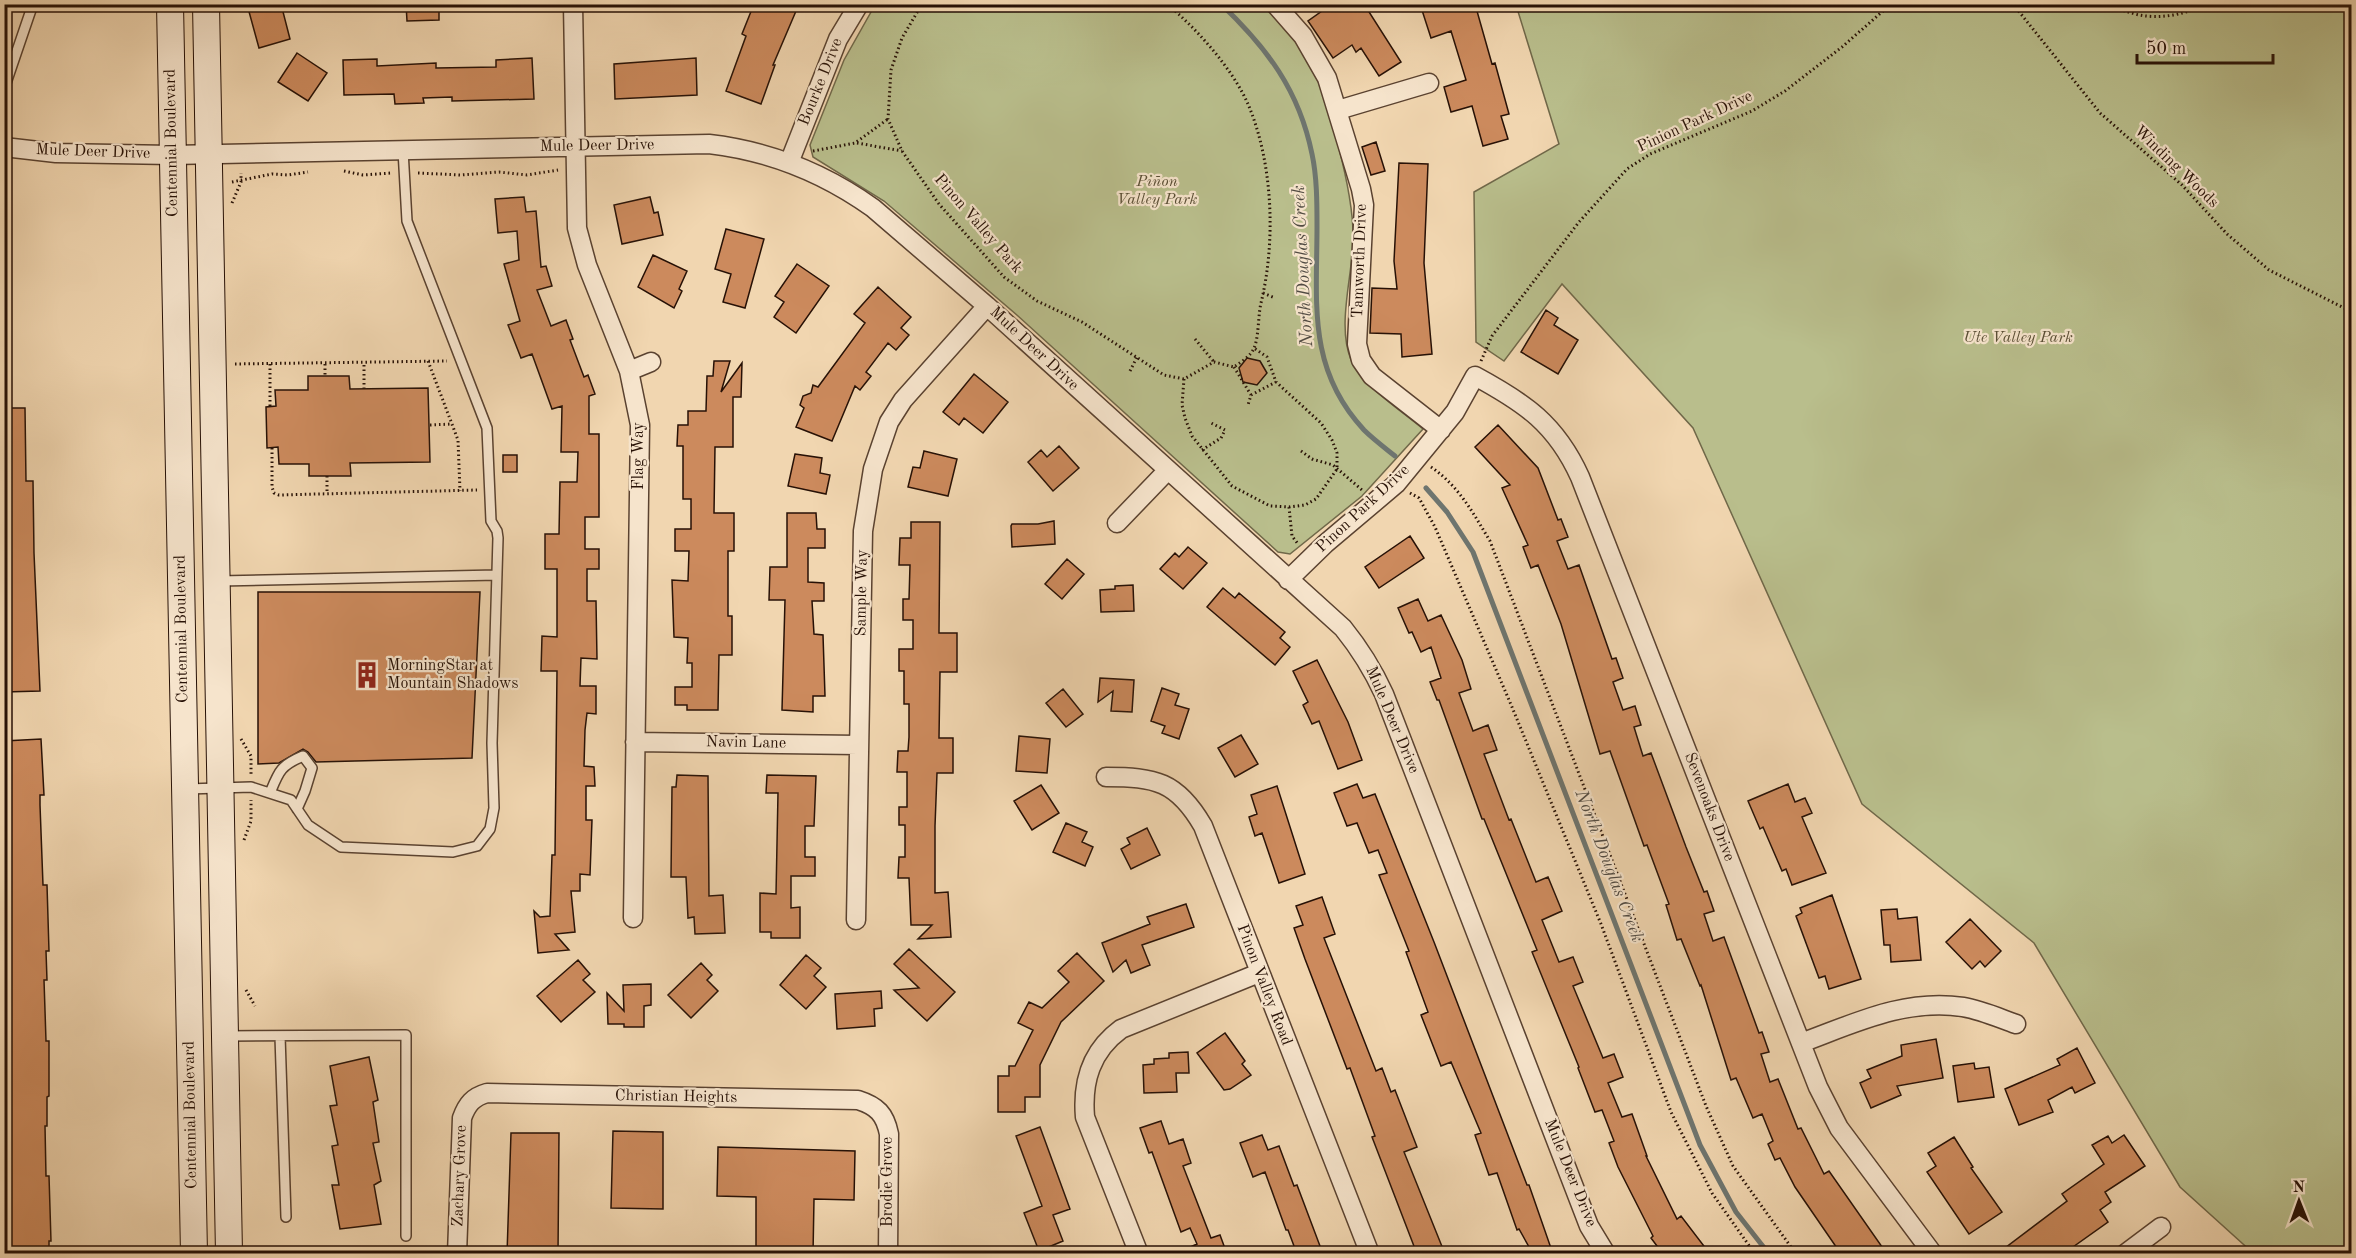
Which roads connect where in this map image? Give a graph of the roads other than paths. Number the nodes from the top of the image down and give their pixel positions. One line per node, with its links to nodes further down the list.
1 (33, 4): 8 (lane)
2 (170, 4): 14 (main road, Centennial Boulevard)
3 (206, 4): 13 (main road)
4 (573, 4): 11 (street, Flag Way)
5 (859, 4): 15 (street, Bourke Drive)
6 (1275, 4): 9 (street, Tamworth Drive)
7 (1429, 82): 9 (street)
8 (4, 89)
9 (1338, 110): 20 (street, Tamworth Drive)
10 (4, 147): 14 (street, Mule Deer Drive)
11 (575, 147): 12 (street, Mule Deer Drive); 15 (street, Mule Deer Drive); 18 (street, Flag Way)
12 (403, 150): 13 (street, Mule Deer Drive); 23 (lane)
13 (208, 153): 14 (street, Mule Deer Drive); 25 (main road)
14 (172, 155): 30 (main road, Centennial Boulevard)
15 (789, 163): 16 (street, Mule Deer Drive)
16 (987, 306): 21 (street, Mule Deer Drive); 27 (street, Sample Way)
17 (651, 362): 18 (street)
18 (629, 371): 26 (street, Flag Way)
19 (1475, 376): 20 (street, Pinon Park Drive); 39 (street, Sevenoaks Drive)
20 (1441, 430): 24 (street, Pinon Park Drive)
21 (1167, 471): 22 (street); 24 (street, Mule Deer Drive)
22 (1117, 523)
23 (497, 575): 25 (lane); 32 (lane)
24 (1288, 580): 51 (street, Mule Deer Drive)
25 (216, 581): 29 (main road)
26 (635, 742): 27 (street, Navin Lane); 33 (street, Flag Way)
27 (858, 745): 34 (street, Sample Way)
28 (1106, 777): 35 (street, Pinon Valley Road)
29 (220, 788): 30 (lane); 31 (lane); 37 (main road)
30 (185, 789): 45 (main road, Centennial Boulevard)
31 (270, 794): 32 (lane); 32 (lane)
32 (297, 808)
33 (633, 918)
34 (856, 920)
35 (1259, 973): 49 (street); 50 (street, Pinon Valley Road)
36 (2016, 1024): 39 (street)
37 (225, 1036): 38 (lane); 46 (main road)
38 (280, 1036): 42 (lane); 44 (lane)
39 (1801, 1043): 52 (street, Sevenoaks Drive)
40 (471, 1101): 41 (street, Christian Heights); 47 (street, Zachary Grove)
41 (881, 1112): 48 (street, Brodie Grove)
42 (286, 1217)
43 (2161, 1227): 53 (street)
44 (406, 1236)
45 (194, 1254)
46 (229, 1254)
47 (457, 1254)
48 (888, 1254)
49 (1139, 1254)
50 (1370, 1254)
51 (1606, 1254)
52 (1934, 1254)
53 (2126, 1254)

